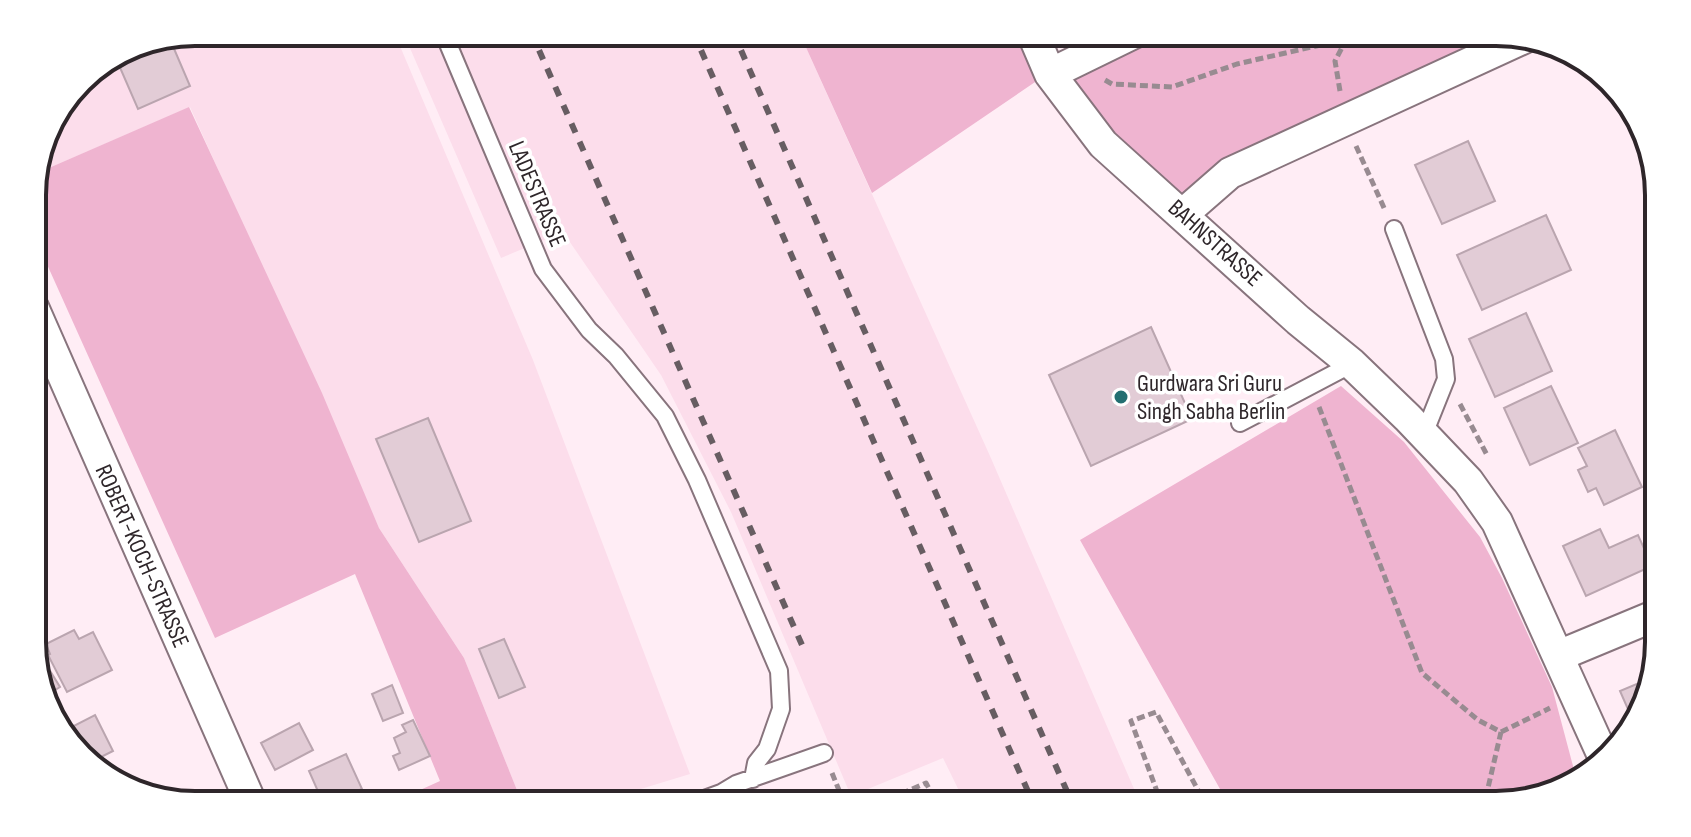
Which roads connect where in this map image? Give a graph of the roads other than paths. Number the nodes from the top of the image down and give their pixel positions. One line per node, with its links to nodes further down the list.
1 (449, 46): 16 (lane, LADESTRASSE)
2 (1043, 46): 5 (street, BAHNSTRASSE)
3 (1107, 46): 5 (street)
4 (1506, 47): 6 (street)
5 (1061, 68): 6 (street, BAHNSTRASSE)
6 (1183, 214): 9 (street, BAHNSTRASSE)
7 (1394, 229): 11 (lane)
8 (46, 337): 17 (street, ROBERT-KOCH-STRASSE)
9 (1352, 364): 10 (lane); 11 (street, BAHNSTRASSE)
10 (1240, 423)
11 (1424, 434): 13 (street, BAHNSTRASSE)
12 (1645, 620): 13 (street)
13 (1558, 656): 14 (street, BAHNSTRASSE)
14 (1600, 748)
15 (824, 753): 16 (lane)
16 (753, 779): 18 (lane)
17 (246, 791)
18 (723, 791)

